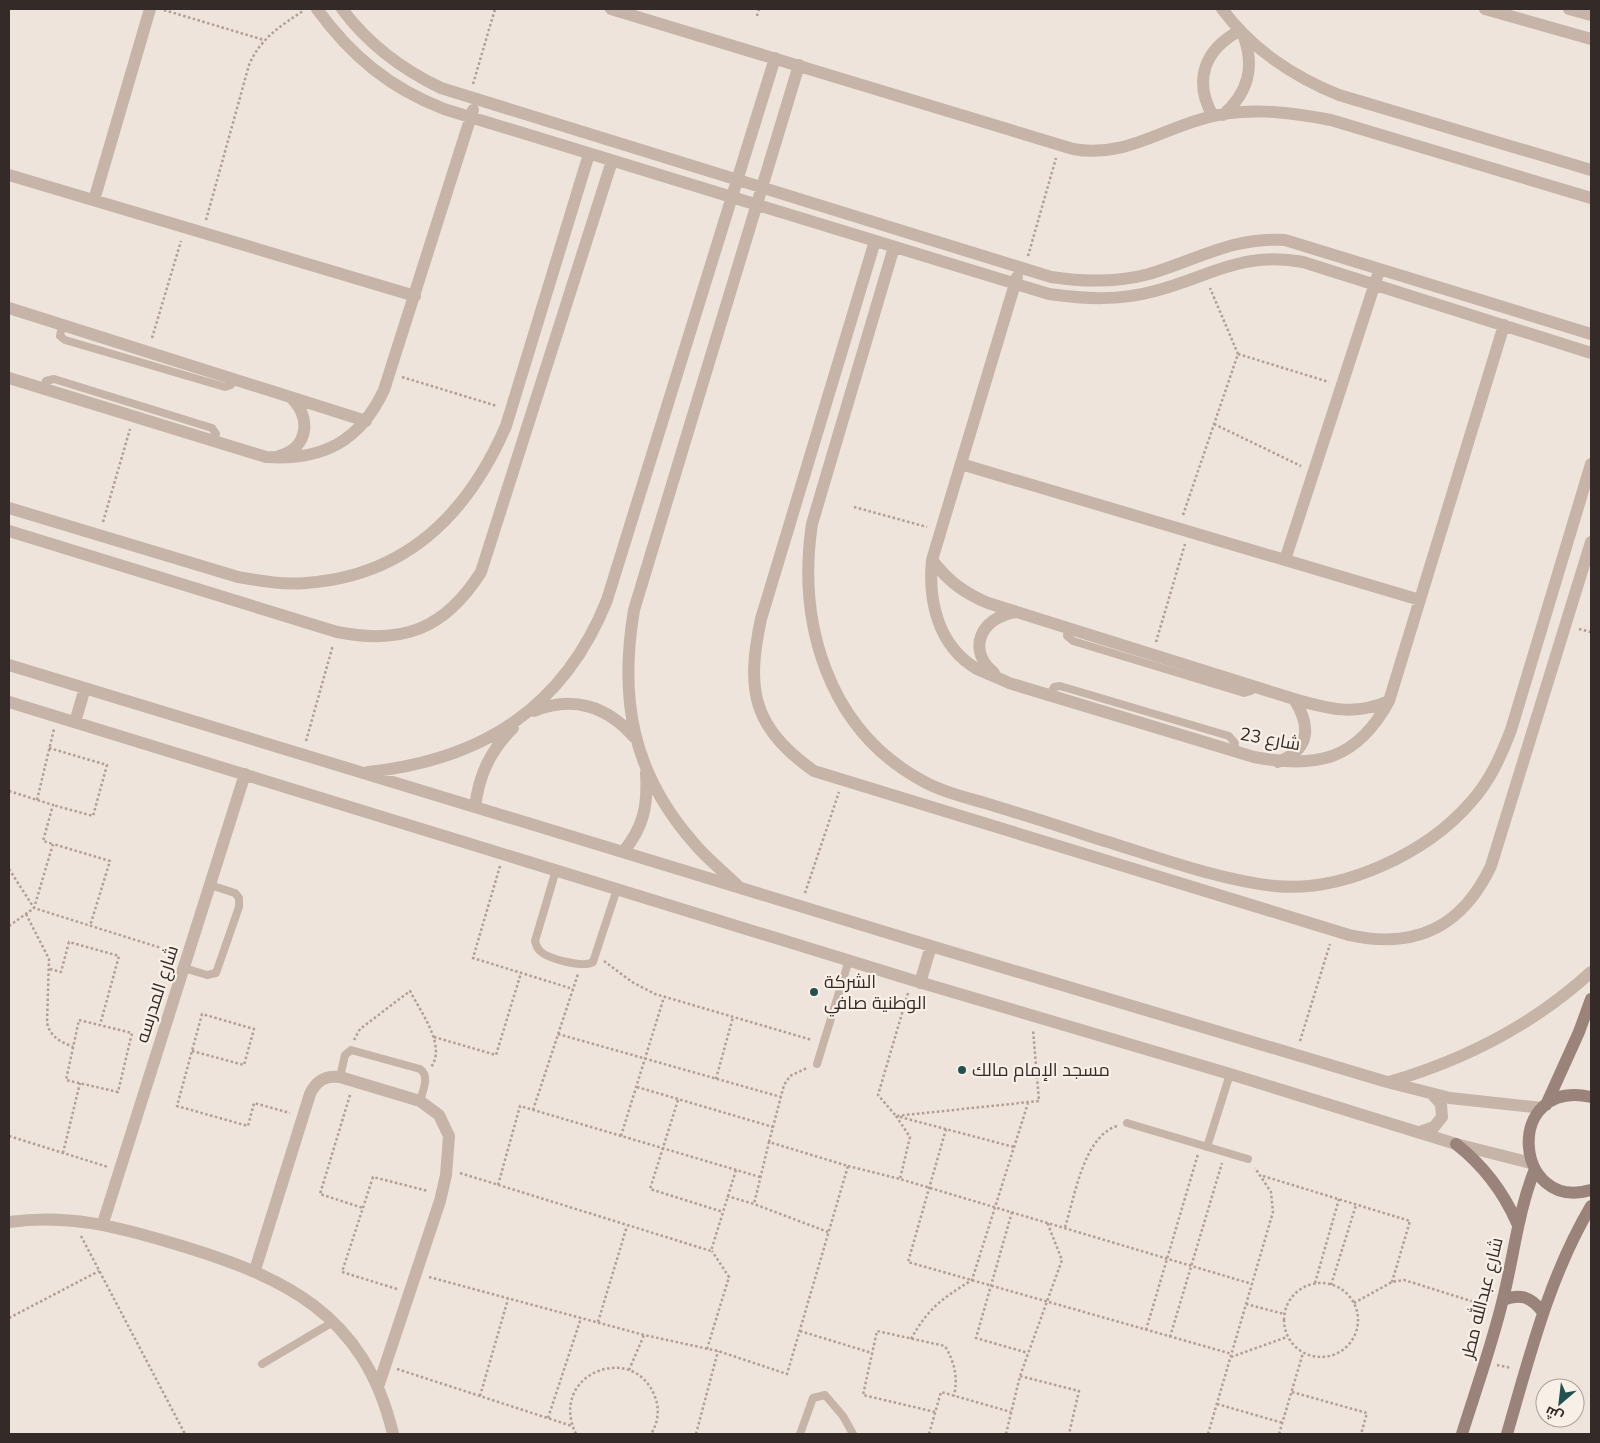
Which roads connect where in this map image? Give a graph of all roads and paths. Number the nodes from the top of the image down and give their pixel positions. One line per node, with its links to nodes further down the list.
1 (150, 9): 31 (street)
2 (160, 9): 15 (path)
3 (307, 9): 15 (path)
4 (317, 9): 21 (street)
5 (342, 9): 19 (street)
6 (495, 9): 19 (path)
7 (611, 9): 17 (street)
8 (759, 9): 13 (path)
9 (1222, 9): 14 (street)
10 (1485, 9): 16 (street)
11 (1569, 9): 12 (street)
12 (1591, 15)
13 (757, 16)
14 (1242, 33): 20 (street); 20 (street); 25 (street)
15 (264, 40): 34 (path)
16 (1591, 40)
17 (775, 58): 18 (street); 27 (street)
18 (799, 65): 22 (street); 28 (street)
19 (473, 98): 21 (street); 27 (street)
20 (1218, 116): 22 (street); 30 (street)
21 (470, 117): 23 (street); 42 (street)
22 (1060, 146): 37 (path)
23 (589, 154): 24 (street); 56 (street)
24 (612, 160): 29 (street); 78 (street)
25 (1591, 170)
26 (9, 175): 31 (street)
27 (738, 180): 28 (street); 29 (street)
28 (762, 188): 32 (street); 37 (street)
29 (732, 197): 32 (street); 87 (street)
30 (1591, 198)
31 (94, 200): 33 (street)
32 (757, 205): 35 (street); 90 (street)
33 (185, 227): 34 (street); 47 (path)
34 (203, 233): 42 (street)
35 (875, 241): 36 (street); 97 (street)
36 (894, 247): 40 (street); 102 (street)
37 (1022, 268): 38 (street); 40 (street, شارع 23)
38 (1380, 268): 41 (street); 46 (street)
39 (1204, 274): 40 (street); 41 (street); 49 (path)
40 (1016, 284): 62 (street, شارع 23)
41 (1374, 285): 45 (street); 53 (street)
42 (415, 296): 50 (street)
43 (9, 308): 44 (street)
44 (62, 325): 47 (street); 52 (lane)
45 (1504, 325): 48 (street); 75 (street, شارع 23)
46 (1591, 334)
47 (148, 352): 52 (street)
48 (1591, 353)
49 (1238, 354): 53 (path); 59 (path)
50 (391, 373): 56 (path); 58 (street)
51 (9, 378): 54 (street)
52 (233, 379): 55 (street)
53 (1341, 386): 64 (street)
54 (43, 389): 57 (street); 60 (lane)
55 (289, 397): 58 (street); 61 (street)
56 (510, 410): 70 (street)
57 (134, 417): 60 (street); 70 (path)
58 (366, 421): 61 (street)
59 (1214, 424): 64 (path); 67 (path)
60 (213, 442): 61 (street)
61 (266, 457)
62 (961, 464): 67 (street); 69 (street, شارع 23)
63 (1591, 464): 102 (street)
64 (1313, 472): 74 (street)
65 (854, 507): 69 (path)
66 (9, 508): 70 (street)
67 (1184, 530): 74 (street); 79 (path)
68 (9, 531): 72 (street)
69 (941, 531): 73 (street, شارع 23)
70 (97, 535): 72 (street)
71 (1591, 542): 117 (street)
72 (89, 556): 78 (street)
73 (932, 560): 76 (street); 81 (street, شارع 23)
74 (1285, 560): 75 (street)
75 (1420, 600): 85 (street, شارع 23)
76 (1015, 612): 77 (street); 81 (street)
77 (1068, 629): 79 (street); 82 (lane)
78 (337, 632): 92 (path)
79 (1152, 655): 82 (street)
80 (9, 664): 83 (street)
81 (1009, 683): 93 (street, شارع 23)
82 (1253, 687): 84 (street)
83 (85, 688): 89 (street); 92 (street)
84 (1294, 699): 85 (street); 93 (street)
85 (1389, 701): 93 (street, شارع 23)
86 (9, 702): 88 (street)
87 (526, 714): 90 (street); 95 (street); 101 (street)
88 (58, 716): 89 (street); 91 (path)
89 (75, 722): 96 (street)
90 (636, 738): 94 (street)
91 (50, 748): 99 (path); 100 (path)
92 (302, 754): 95 (street)
93 (1278, 762)
94 (646, 767): 104 (street); 110 (street)
95 (362, 772): 101 (street)
96 (245, 774): 105 (street); 109 (street, شارع المدرسه)
97 (842, 781): 106 (street); 112 (path)
98 (9, 791): 99 (path)
99 (37, 800): 100 (path)
100 (53, 805): 103 (path)
101 (475, 807): 104 (street)
102 (1096, 838): 106 (street)
103 (53, 844): 113 (path); 116 (path)
104 (623, 852): 110 (street)
105 (504, 854): 108 (street); 125 (path)
106 (1092, 857): 117 (street)
107 (9, 869): 113 (path)
108 (556, 870): 111 (street); 122 (lane)
109 (210, 885): 121 (street, شارع المدرسه); 121 (lane)
110 (741, 888): 112 (street)
111 (617, 889): 119 (lane); 120 (street)
112 (800, 906): 118 (street)
113 (34, 908): 114 (path); 116 (path)
114 (26, 914): 115 (path); 123 (path)
115 (9, 926)
116 (90, 926): 121 (path)
117 (1334, 931): 139 (path)
118 (931, 946): 126 (street); 139 (street)
119 (597, 955): 122 (lane); 128 (path)
120 (848, 960): 126 (street); 135 (lane)
121 (186, 962): 177 (street, شارع المدرسه)
122 (581, 965): 127 (path)
123 (50, 969): 132 (path); 136 (path)
124 (1591, 972): 147 (street)
125 (521, 973): 127 (path); 134 (path)
126 (916, 982): 131 (street); 158 (path)
127 (574, 988): 133 (path)
128 (664, 996): 130 (path); 140 (path)
129 (1591, 999): 156 (street)
130 (733, 1016): 135 (path); 145 (path)
131 (1032, 1016): 143 (street); 155 (path)
132 (100, 1025): 136 (path); 148 (path)
133 (558, 1034): 140 (path); 157 (path)
134 (434, 1037): 138 (path); 142 (path)
135 (823, 1043): 141 (lane)
136 (73, 1047): 148 (path)
137 (192, 1051): 137 (path); 159 (path)
138 (348, 1051): 142 (lane); 144 (lane)
139 (1296, 1055): 147 (street)
140 (646, 1059): 145 (path); 149 (path)
141 (817, 1064): 151 (path)
142 (425, 1072): 154 (lane)
143 (1230, 1074): 163 (street); 168 (lane)
144 (340, 1077): 146 (street); 159 (street)
145 (716, 1079): 151 (path)
146 (354, 1081): 154 (street); 192 (path)
147 (1387, 1082): 150 (street)
148 (80, 1083): 171 (path)
149 (637, 1088): 153 (path); 165 (path)
150 (1432, 1094): 156 (street); 163 (street)
151 (781, 1097): 161 (path)
152 (1591, 1097): 156 (street)
153 (678, 1100): 161 (path); 170 (path)
154 (420, 1101): 176 (street)
155 (1028, 1102): 158 (path); 169 (path)
156 (1544, 1107): 175 (street)
157 (533, 1110): 165 (path); 182 (path)
158 (896, 1116): 162 (path); 181 (path)
159 (303, 1117): 206 (street)
160 (1127, 1123): 168 (lane); 201 (path)
161 (773, 1127): 166 (path)
162 (946, 1129): 169 (path); 183 (path)
163 (1420, 1132): 167 (street)
164 (9, 1136): 171 (path)
165 (621, 1136): 170 (path)
166 (769, 1142): 174 (path); 180 (path)
167 (1456, 1144): 175 (street); 199 (street)
168 (1204, 1146): 172 (lane); 204 (path)
169 (1014, 1147): 191 (path)
170 (663, 1148): 178 (path); 193 (path)
171 (63, 1153): 177 (path)
172 (1225, 1153): 173 (lane); 205 (path)
173 (1248, 1159): 179 (path)
174 (848, 1166): 181 (path); 202 (path)
175 (1533, 1166): 184 (street); 199 (street, شارع عبدالله مطر)
176 (447, 1169): 182 (path); 185 (street)
177 (119, 1170): 198 (street, شارع المدرسه)
178 (736, 1170): 180 (path); 186 (path)
179 (1261, 1175): 187 (path); 212 (path)
180 (760, 1177): 188 (path)
181 (900, 1178): 183 (path)
182 (498, 1185): 200 (path)
183 (930, 1187): 191 (path); 209 (path)
184 (1591, 1190)
185 (442, 1195): 192 (path); 208 (street)
186 (727, 1196): 188 (path); 193 (path)
187 (1339, 1199): 189 (path); 211 (path)
188 (754, 1204): 202 (path)
189 (1356, 1204): 210 (path); 213 (path)
190 (1591, 1206): 221 (street)
191 (996, 1207): 194 (path); 209 (path)
192 (362, 1208): 215 (path)
193 (723, 1212): 203 (path)
194 (1013, 1212): 197 (path); 214 (path)
195 (72, 1219): 196 (street); 198 (street); 207 (path)
196 (9, 1222)
197 (1047, 1222): 201 (path); 217 (path)
198 (102, 1223): 206 (street)
199 (1518, 1223): 220 (street, شارع عبدالله مطر)
200 (628, 1225): 203 (path); 226 (path)
201 (1065, 1227): 204 (path)
202 (828, 1232): 228 (path)
203 (712, 1251): 233 (path)
204 (1168, 1258): 205 (path); 227 (path)
205 (1192, 1265): 212 (path); 230 (path)
206 (255, 1270): 225 (street)
207 (99, 1271): 223 (path); 255 (path)
208 (418, 1274): 215 (street); 216 (path)
209 (972, 1280): 214 (path); 232 (path)
210 (1392, 1282): 218 (path); 220 (path)
211 (1315, 1283): 213 (path); 222 (path)
212 (1252, 1284): 219 (path)
213 (1331, 1284): 218 (path)
214 (990, 1286): 217 (path); 236 (path)
215 (410, 1294): 241 (street)
216 (508, 1298): 224 (path); 247 (path)
217 (1047, 1302): 227 (path); 236 (path)
218 (1354, 1303): 237 (path)
219 (1246, 1304): 222 (path); 238 (path)
220 (1501, 1305): 221 (street); 239 (street, شارع عبدالله مطر)
221 (1542, 1311): 243 (street)
222 (1284, 1314): 231 (path)
223 (9, 1318)
224 (581, 1318): 226 (path); 252 (path)
225 (334, 1322): 240 (lane); 245 (street)
226 (598, 1322): 229 (path)
227 (1146, 1330): 230 (path)
228 (800, 1331): 234 (path); 235 (path)
229 (644, 1334): 233 (path); 242 (path)
230 (1170, 1337): 238 (path)
231 (1287, 1337): 237 (path); 238 (path)
232 (911, 1339): 235 (path); 248 (path)
233 (707, 1348): 234 (path)
234 (718, 1351): 259 (path)
235 (872, 1353): 250 (path)
236 (1028, 1353): 244 (path)
237 (1303, 1353): 246 (path)
238 (1231, 1356): 249 (path)
239 (1484, 1361): 243 (path); 268 (street, شارع عبدالله مطر)
240 (262, 1364)
241 (386, 1365): 245 (street); 247 (path)
242 (629, 1370): 254 (path); 258 (path)
243 (1525, 1372): 269 (street)
244 (1020, 1376): 251 (path); 264 (path)
245 (378, 1387): 256 (street)
246 (1292, 1392): 253 (path); 267 (path)
247 (480, 1396): 252 (path)
248 (954, 1396): 250 (path); 251 (path)
249 (1217, 1404): 253 (path); 265 (path)
250 (935, 1412): 262 (path)
251 (1011, 1412): 263 (path)
252 (548, 1418): 254 (path)
253 (1283, 1423): 266 (path)
254 (572, 1426): 257 (path)
255 (184, 1434)
256 (393, 1434)
257 (576, 1434)
258 (651, 1434)
259 (696, 1434)
260 (800, 1434): 261 (lane)
261 (853, 1434)
262 (929, 1434)
263 (1006, 1434)
264 (1069, 1434)
265 (1208, 1434)
266 (1279, 1434)
267 (1361, 1434)
268 (1462, 1434)
269 (1507, 1434)

